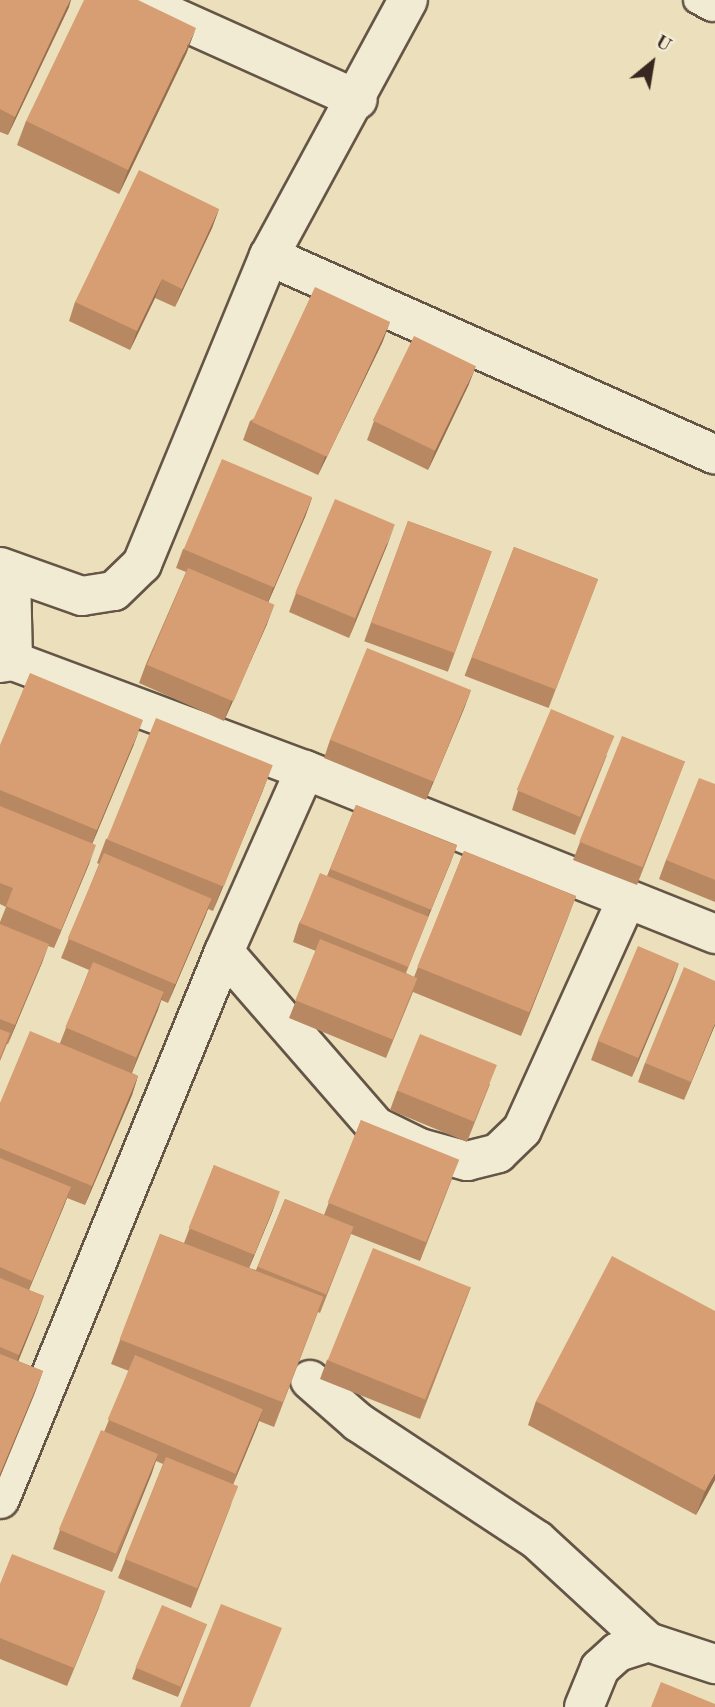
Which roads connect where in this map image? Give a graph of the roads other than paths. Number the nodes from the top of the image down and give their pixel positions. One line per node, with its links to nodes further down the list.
1 (136, 0): 3 (street)
2 (408, 0): 3 (street)
3 (358, 100): 4 (street)
4 (269, 256): 5 (street); 6 (street)
5 (715, 455)
6 (6, 569): 7 (street)
7 (6, 662): 8 (street)
8 (305, 770): 9 (street); 11 (street)
9 (626, 901): 10 (street); 11 (street)
10 (715, 934)
11 (224, 952): 13 (street)
12 (310, 1380): 14 (street)
13 (0, 1499)
14 (648, 1643): 15 (street); 16 (street)
15 (715, 1664)
16 (584, 1707)

